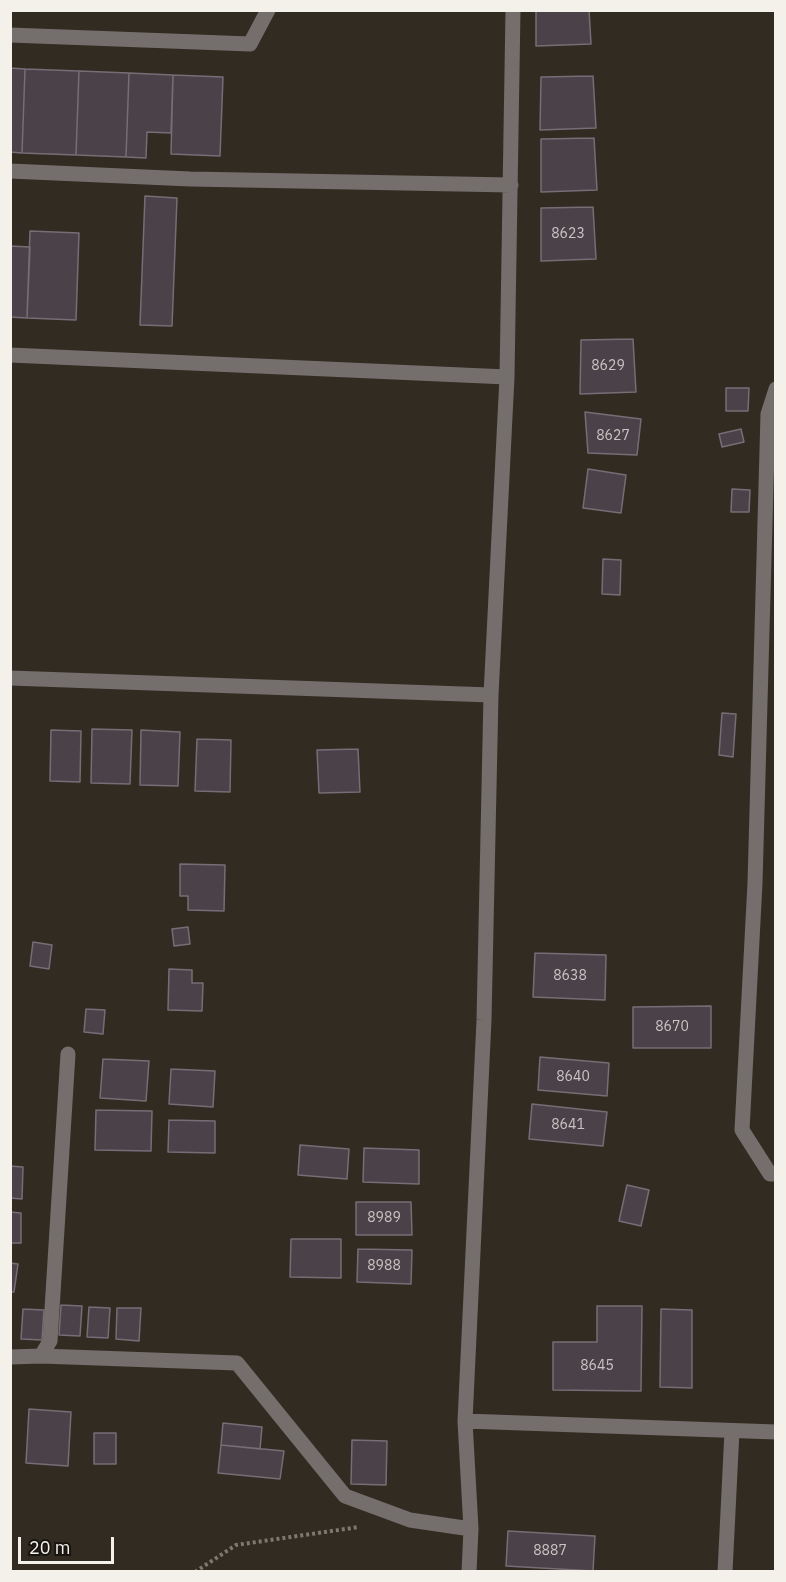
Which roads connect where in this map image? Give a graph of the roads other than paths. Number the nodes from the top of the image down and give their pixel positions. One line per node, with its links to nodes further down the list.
1 (268, 10): 3 (street)
2 (513, 10): 5 (street)
3 (10, 35)
4 (10, 171): 5 (street)
5 (511, 184): 7 (street)
6 (10, 355): 7 (street)
7 (507, 377): 10 (street)
8 (776, 389): 12 (street)
9 (10, 678): 10 (street)
10 (491, 695): 15 (street)
11 (68, 1054): 13 (street)
12 (776, 1174)
13 (41, 1356): 14 (street); 18 (street)
14 (10, 1357)
15 (465, 1421): 16 (street); 18 (street)
16 (732, 1431): 17 (street); 20 (street)
17 (776, 1432)
18 (471, 1529): 19 (street)
19 (469, 1572)
20 (725, 1572)

